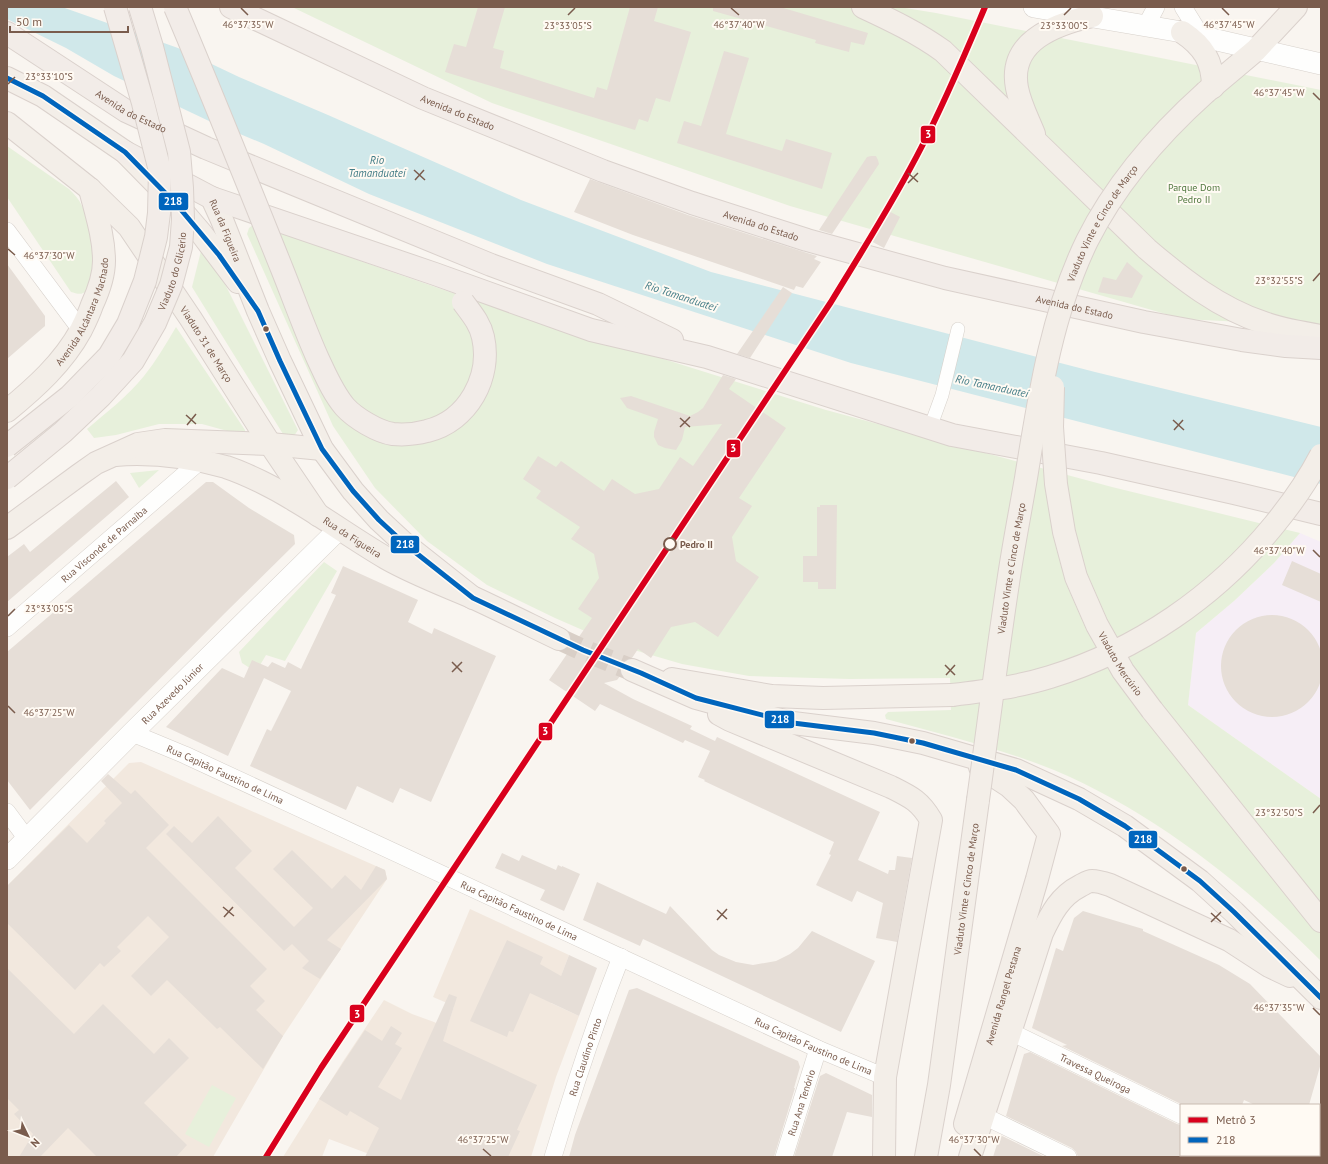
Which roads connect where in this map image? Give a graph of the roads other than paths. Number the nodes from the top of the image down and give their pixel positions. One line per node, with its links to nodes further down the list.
1 (115, 7): 35 (highway, bridge)
2 (140, 7): 40 (highway, Viaduto do Glicério, bridge)
3 (175, 7): 24 (highway, bridge)
4 (231, 7): 29 (highway, Avenida do Estado)
5 (863, 7): 19 (main road)
6 (1034, 7): 10 (street)
7 (1156, 7): 11 (street)
8 (1183, 7): 11 (street)
9 (1296, 7): 13 (main road)
10 (1092, 16): 11 (street); 19 (main road)
11 (1173, 30): 13 (street); 16 (main road)
12 (7, 33): 17 (highway, Avenida do Estado)
13 (1256, 50): 14 (street); 16 (main road, Viaduto Vinte e Cinco de Março)
14 (1321, 64)
15 (7, 78): 20 (main road, Avenida do Estado)
16 (1209, 90): 30 (main road, Viaduto Vinte e Cinco de Março, bridge)
17 (126, 111): 22 (highway, Rua da Figueira); 31 (highway, Avenida do Estado)
18 (7, 123): 21 (main road, Viaduto 31 de Março)
19 (1038, 142): 28 (main road)
20 (125, 152): 22 (highway, Avenida do Estado); 25 (main road, Rua da Figueira)
21 (82, 183): 27 (main road, Avenida Alcântara Machado); 34 (main road, Viaduto 31 de Março)
22 (212, 198): 24 (highway, Avenida do Estado); 25 (main road, Rua da Figueira)
23 (7, 230): 27 (street)
24 (435, 274): 31 (highway, Avenida do Estado)
25 (258, 311): 36 (main road, Rua da Figueira)
26 (958, 329): 33 (street)
27 (81, 330): 32 (main road, Avenida Alcântara Machado)
28 (1321, 336)
29 (1321, 348)
30 (1050, 351): 56 (main road, Viaduto Mercúrio, bridge); 67 (main road, Viaduto Vinte e Cinco de Março, bridge)
31 (707, 357): 33 (highway, Avenida do Estado)
32 (7, 411)
33 (930, 428): 41 (highway, Avenida do Estado)
34 (270, 444): 36 (main road); 37 (main road); 42 (main road, Viaduto 31 de Março)
35 (7, 446)
36 (322, 449): 45 (main road, Rua da Figueira)
37 (115, 455): 39 (main road, Rua da Figueira); 43 (main road)
38 (1321, 455): 48 (main road, bridge)
39 (200, 461): 42 (main road, Rua da Figueira); 46 (street, Rua Visconde de Parnaíba)
40 (7, 478)
41 (1321, 514)
42 (318, 515): 44 (main road, Rua da Figueira)
43 (7, 528)
44 (339, 528): 45 (main road, Rua da Figueira); 49 (street, Rua Azevedo Júnior)
45 (473, 598): 47 (main road, Rua da Figueira)
46 (7, 628)
47 (558, 639)
48 (696, 698): 50 (main road); 61 (main road)
49 (132, 733): 52 (street, Rua Azevedo Júnior); 57 (street, Rua Capitão Faustino de Lima)
50 (957, 753): 54 (main road, Avenida Rangel Pestana); 58 (main road)
51 (7, 812): 52 (street)
52 (27, 839): 53 (street, Rua Azevedo Júnior)
53 (7, 859)
54 (1037, 880): 55 (main road); 68 (main road, Avenida Rangel Pestana)
55 (1063, 898): 58 (main road, Avenida Rangel Pestana); 59 (main road, Avenida Rangel Pestana)
56 (1321, 921)
57 (621, 957): 60 (street, Rua Capitão Faustino de Lima); 64 (street, Rua Claudino Pinto)
58 (1316, 992)
59 (1011, 1032): 62 (street, Travessa Queiroga); 63 (main road, Avenida Rangel Pestana)
60 (818, 1049): 61 (street, Rua Capitão Faustino de Lima); 65 (street, Rua Ana Tenório)
61 (885, 1077): 66 (main road)
62 (1180, 1115)
63 (984, 1116): 69 (main road, Avenida Rangel Pestana); 70 (street)
64 (553, 1157)
65 (784, 1157)
66 (884, 1157)
67 (926, 1157)
68 (955, 1157)
69 (970, 1157)
70 (1068, 1157)

